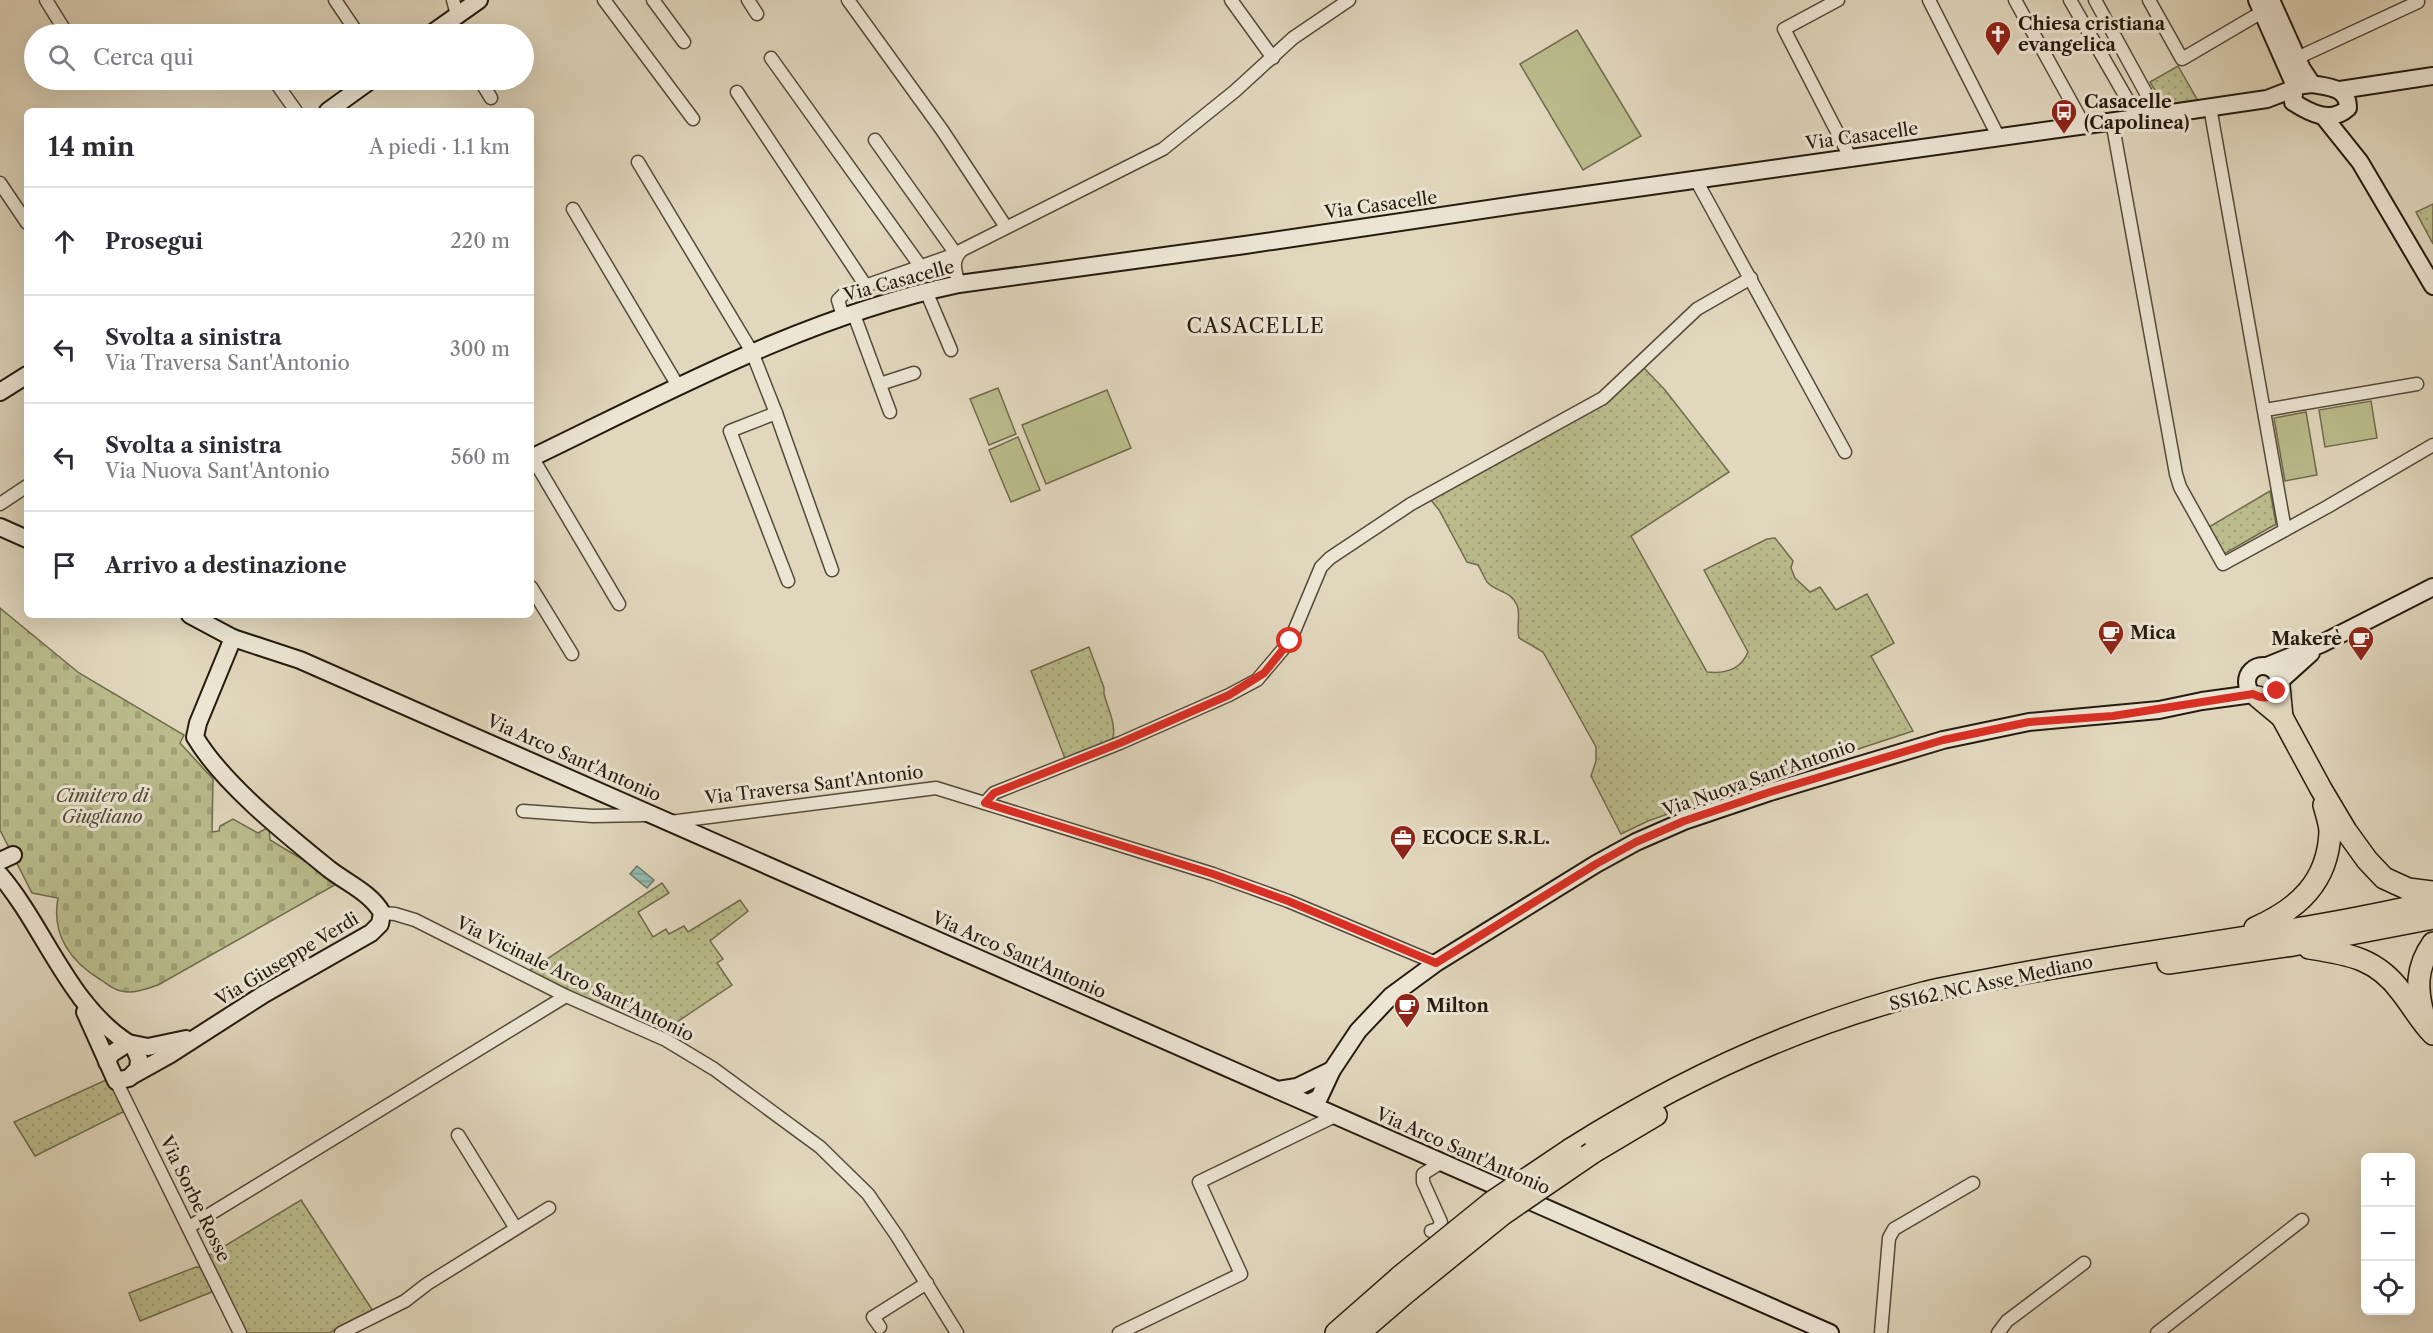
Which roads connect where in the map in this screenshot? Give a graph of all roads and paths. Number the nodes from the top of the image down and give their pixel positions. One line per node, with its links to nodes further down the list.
1 (46, 0): 20 (street)
2 (335, 0): 21 (street)
3 (479, 0): 19 (street)
4 (604, 0): 42 (street)
5 (653, 0): 22 (street)
6 (748, 0): 18 (street)
7 (848, 0): 54 (street)
8 (1230, 0): 24 (street)
9 (1349, 0): 24 (street)
10 (1838, 0): 47 (street)
11 (1929, 0): 45 (street)
12 (2015, 0): 44 (street)
13 (2070, 0): 41 (street)
14 (2095, 0): 39 (street)
15 (2149, 0): 17 (street)
16 (2417, 0): 25 (street)
17 (2263, 4): 25 (street); 31 (street)
18 (757, 14)
19 (452, 18)
20 (62, 24)
21 (351, 24)
22 (684, 42)
23 (771, 58): 56 (street)
24 (1273, 58): 54 (street)
25 (2297, 58): 31 (street)
26 (2433, 76): 27 (street)
27 (2376, 85): 32 (street); 38 (street)
28 (281, 90): 36 (street)
29 (357, 90): 37 (street)
30 (486, 90): 34 (street)
31 (2298, 90): 32 (street); 35 (street, Via Casacelle); 40 (street)
32 (2340, 90): 38 (street)
33 (737, 92): 59 (street)
34 (491, 98)
35 (2210, 107): 39 (street, Via Casacelle); 71 (street)
36 (294, 108)
37 (332, 108)
38 (2346, 109): 40 (street); 49 (street)
39 (2158, 115): 41 (street, Via Casacelle)
40 (2324, 117): 49 (street)
41 (2138, 118): 43 (street, Via Casacelle)
42 (693, 119)
43 (2112, 121): 44 (street, Via Casacelle); 81 (street)
44 (2084, 125): 45 (street, Via Casacelle)
45 (1998, 136): 47 (street, Via Casacelle)
46 (875, 140): 55 (street)
47 (1850, 158): 50 (street, Via Casacelle)
48 (638, 162): 64 (street)
49 (2360, 162): 60 (street)
50 (1696, 180): 57 (street); 58 (street, Via Casacelle)
51 (0, 183): 53 (street)
52 (573, 209): 69 (street)
53 (24, 219)
54 (1006, 227): 55 (street)
55 (957, 254): 56 (street); 58 (street)
56 (921, 267): 59 (street)
57 (1751, 278): 75 (street); 99 (street)
58 (959, 284): 61 (street, Via Casacelle)
59 (866, 286): 62 (street)
60 (2433, 286)
61 (926, 291): 62 (street, Via Casacelle); 63 (street)
62 (848, 314): 64 (street, Via Casacelle); 67 (street)
63 (951, 350)
64 (752, 352): 69 (street, Via Casacelle); 73 (street)
65 (915, 373): 67 (street)
66 (24, 377): 70 (street)
67 (880, 384): 72 (street)
68 (2417, 384): 71 (street)
69 (678, 386): 76 (street, Via Casacelle)
70 (0, 392)
71 (2265, 410): 81 (street)
72 (890, 412)
73 (776, 413): 83 (street); 84 (street)
74 (2433, 445): 81 (street)
75 (1845, 452)
76 (534, 457)
77 (534, 463): 87 (street)
78 (24, 488): 79 (street)
79 (0, 504)
80 (0, 527): 82 (street)
81 (2285, 530)
82 (24, 538)
83 (832, 570)
84 (788, 581)
85 (2433, 587): 90 (street, Via Nuova Sant'Antonio)
86 (534, 592): 91 (street)
87 (619, 604)
88 (196, 618): 89 (street, Via Arco Sant'Antonio)
89 (233, 638): 101 (street, Via Arco Sant'Antonio); 105 (street, Via Giuseppe Verdi)
90 (2321, 644): 92 (street, Via Nuova Sant'Antonio); 94 (street, Via Nuova Sant'Antonio)
91 (572, 654)
92 (2267, 666): 93 (street, Via Nuova Sant'Antonio); 94 (street)
93 (2250, 674): 95 (street); 96 (street, Via Nuova Sant'Antonio)
94 (2279, 683): 95 (street, Via Nuova Sant'Antonio); 97 (highway)
95 (2255, 695): 96 (street, Via Nuova Sant'Antonio); 97 (highway)
96 (2202, 700): 110 (street, Via Nuova Sant'Antonio)
97 (2282, 717): 98 (highway)
98 (2321, 789): 103 (highway); 107 (highway)
99 (985, 803): 101 (street, Via Traversa Sant'Antonio); 110 (street, Via Traversa Sant'Antonio)
100 (523, 811): 101 (street, Via Traversa Sant'Antonio)
101 (663, 818): 121 (street, Via Arco Sant'Antonio)
102 (0, 875): 111 (street)
103 (2433, 892)
104 (2433, 902): 107 (highway, SS162 NC Asse Mediano)
105 (382, 913): 112 (street, Via Vicinale Arco Sant'Antonio); 114 (street, Via Giuseppe Verdi)
106 (2433, 918): 109 (highway, SS162 NC Asse Mediano)
107 (2230, 939): 117 (highway, SS162 NC Asse Mediano)
108 (2433, 943): 113 (highway)
109 (2293, 945): 113 (highway); 117 (highway, SS162 NC Asse Mediano)
110 (1436, 963): 118 (street, Via Nuova Sant'Antonio)
111 (77, 992): 115 (street); 116 (street)
112 (566, 996): 130 (street); 134 (street, Via Vicinale Arco Sant'Antonio)
113 (2431, 1032)
114 (198, 1035): 115 (street, Via Giuseppe Verdi); 119 (street, Via Giuseppe Verdi)
115 (130, 1044): 116 (street); 119 (street)
116 (107, 1062): 120 (street)
117 (1742, 1064): 122 (highway, SS162 NC Asse Mediano)
118 (1332, 1070): 121 (street); 123 (street, Via Nuova Sant'Antonio); 124 (street)
119 (133, 1075): 120 (street, Via Giuseppe Verdi)
120 (116, 1081): 130 (street, Via Sorbe Rosse)
121 (1278, 1090): 123 (street, Via Arco Sant'Antonio)
122 (1685, 1091): 135 (highway, SS162 NC Asse Mediano, bridge); 135 (highway, SS162 NC Asse Mediano, bridge)
123 (1309, 1103): 124 (street, Via Arco Sant'Antonio)
124 (1341, 1117): 126 (street, Via Arco Sant'Antonio); 140 (street)
125 (458, 1135): 131 (street)
126 (1442, 1162): 132 (street); 143 (street, Via Arco Sant'Antonio)
127 (1973, 1183): 144 (street)
128 (549, 1208): 131 (street)
129 (2302, 1220): 146 (street)
130 (189, 1227): 137 (street, Via Sorbe Rosse)
131 (515, 1227): 138 (street)
132 (1431, 1231)
133 (2084, 1263): 145 (street)
134 (927, 1283): 136 (street); 139 (street, Via Vicinale Arco Sant'Antonio)
135 (1405, 1283): 141 (highway); 142 (highway)
136 (880, 1327)
137 (240, 1333)
138 (341, 1333)
139 (957, 1333)
140 (1119, 1333)
141 (1336, 1333)
142 (1359, 1333)
143 (1830, 1333)
144 (1881, 1333)
145 (1998, 1333)
146 (2157, 1333)

